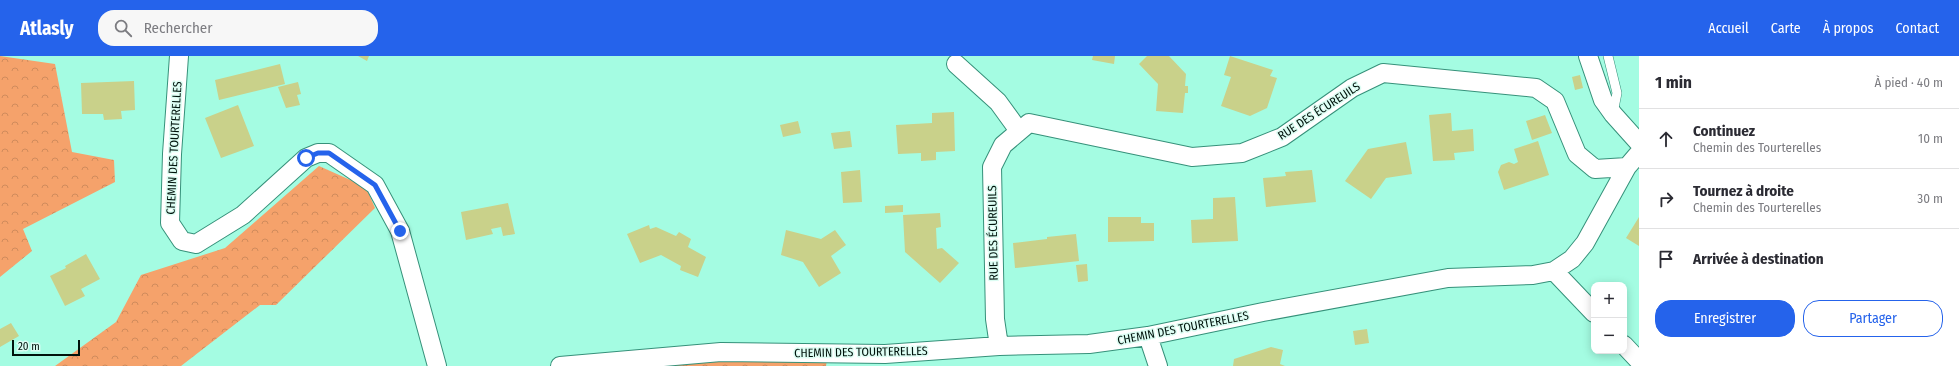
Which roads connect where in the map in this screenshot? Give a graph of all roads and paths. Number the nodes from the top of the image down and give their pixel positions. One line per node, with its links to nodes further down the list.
1 (179, 56): 16 (street, CHEMIN DES TOURTERELLES)
2 (1588, 56): 5 (street)
3 (1608, 56): 5 (lane)
4 (956, 64): 6 (street)
5 (1613, 114): 7 (street)
6 (1020, 131): 9 (street, RUE DES ÉCUREUILS); 13 (street, RUE DES ÉCUREUILS)
7 (1639, 143)
8 (1639, 153): 9 (street, CHEMIN DES TOURTERELLES)
9 (1627, 166): 10 (street, CHEMIN DES TOURTERELLES)
10 (1554, 271): 11 (street); 12 (street, CHEMIN DES TOURTERELLES)
11 (1591, 310)
12 (1148, 336): 13 (street, CHEMIN DES TOURTERELLES); 18 (street)
13 (999, 346): 17 (street, CHEMIN DES TOURTERELLES)
14 (1627, 348): 15 (street)
15 (1639, 361)
16 (437, 366)
17 (560, 366)
18 (1158, 366)

